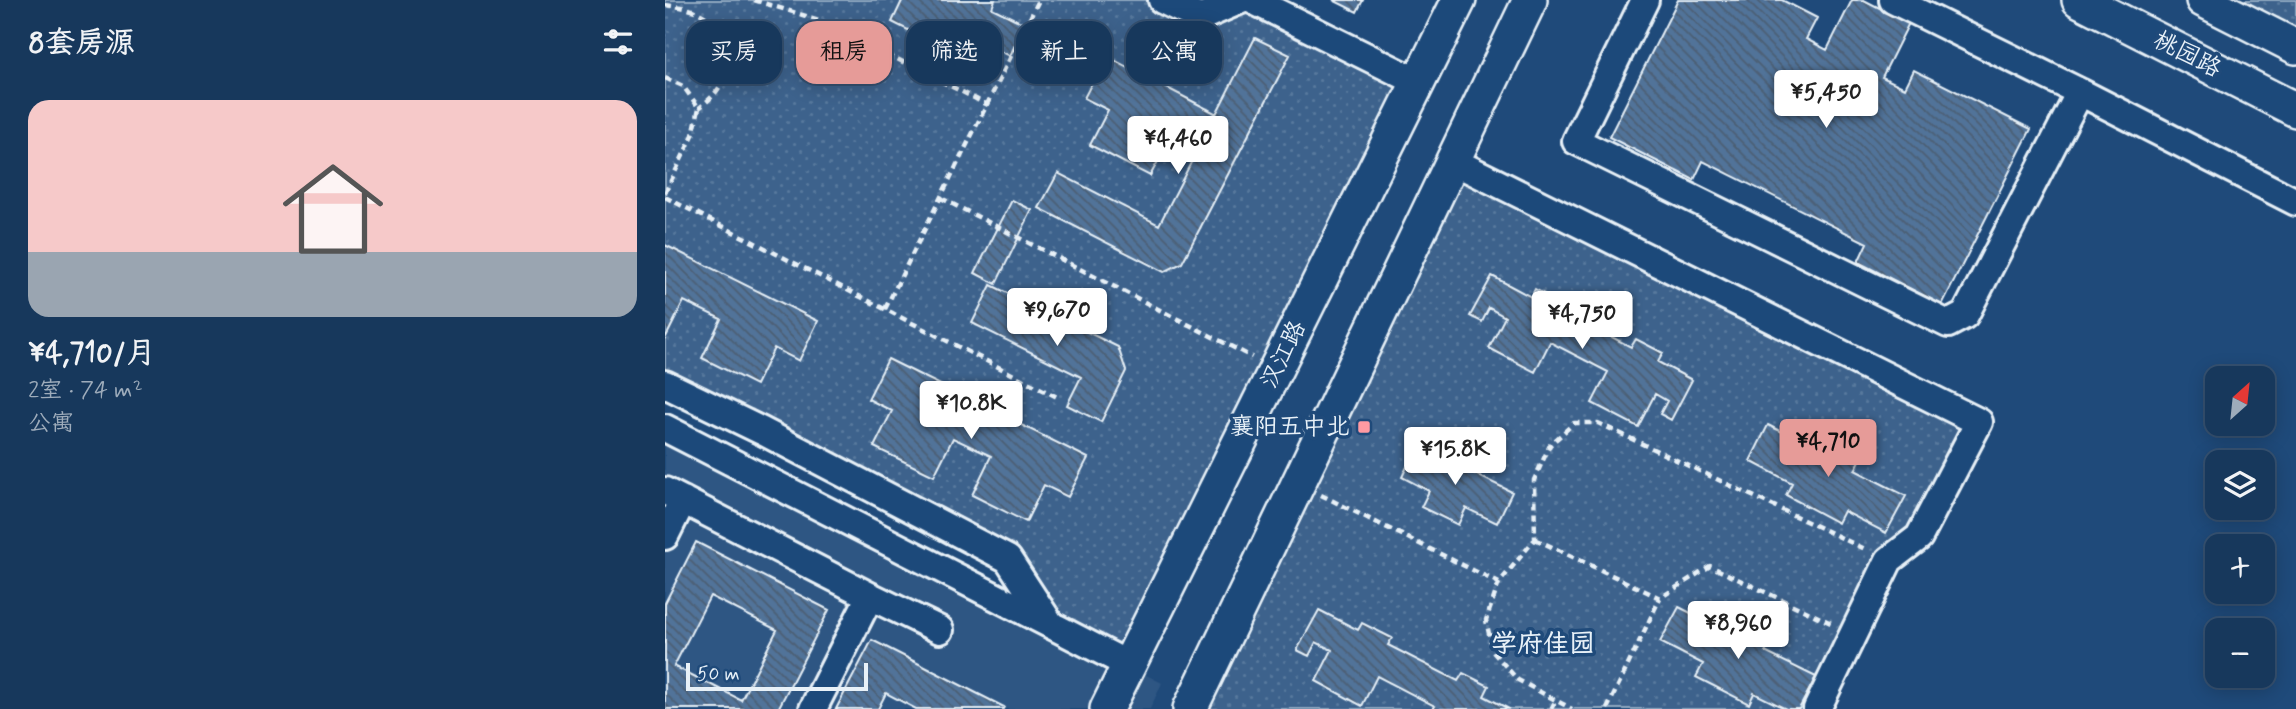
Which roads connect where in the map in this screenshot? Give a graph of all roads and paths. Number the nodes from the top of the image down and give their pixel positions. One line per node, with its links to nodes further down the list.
1 (754, 0): 17 (path)
2 (1039, 0): 17 (path)
3 (1162, 0): 4 (lane)
4 (1241, 0)
5 (1252, 0): 15 (lane)
6 (1459, 0): 15 (main road, 汉江路)
7 (1530, 0): 20 (main road)
8 (1645, 0): 16 (lane)
9 (1893, 0): 16 (lane)
10 (2078, 0): 19 (main road, 桃园路)
11 (2203, 0): 13 (main road)
12 (665, 5): 18 (path)
13 (2296, 47)
14 (665, 78): 18 (path)
15 (1418, 82): 25 (main road, 汉江路)
16 (2080, 92): 23 (lane)
17 (988, 105): 22 (path)
18 (699, 108): 21 (path)
19 (2296, 110)
20 (1453, 161): 29 (main road); 33 (lane)
21 (665, 195): 24 (path)
22 (941, 198): 24 (path); 25 (path)
23 (2296, 202)
24 (885, 309): 27 (path)
25 (1277, 369): 40 (main road, 汉江路)
26 (665, 384): 37 (lane)
27 (1057, 397)
28 (665, 428): 37 (lane)
29 (1298, 483): 34 (path); 44 (main road)
30 (674, 496): 31 (lane); 35 (lane)
31 (665, 536)
32 (1535, 539): 33 (path); 34 (path); 36 (path)
33 (1889, 560): 39 (lane)
34 (1499, 583): 41 (path)
35 (870, 596): 38 (lane); 42 (lane)
36 (1660, 598): 39 (path); 47 (path)
37 (1051, 625): 40 (lane)
38 (940, 629)
39 (1853, 634): 48 (lane)
40 (1129, 665): 43 (main road, 汉江路)
41 (1556, 700): 45 (path); 46 (path)
42 (813, 709)
43 (1107, 709)
44 (1190, 709)
45 (1551, 709)
46 (1572, 709)
47 (1607, 709)
48 (1817, 709)

